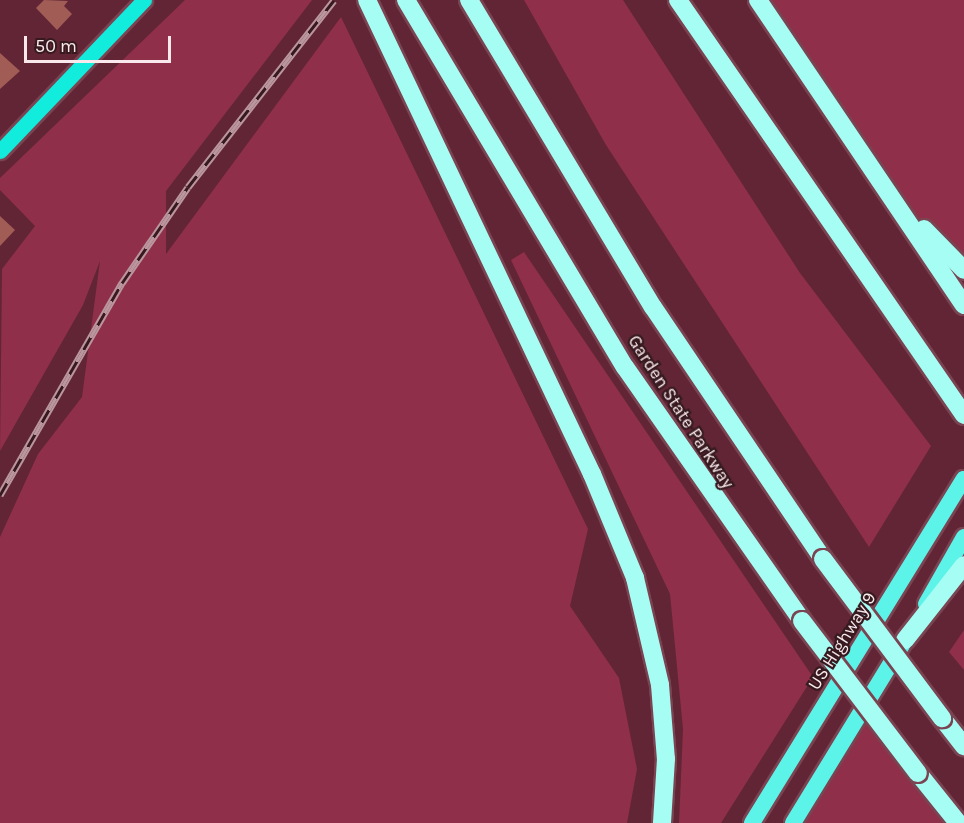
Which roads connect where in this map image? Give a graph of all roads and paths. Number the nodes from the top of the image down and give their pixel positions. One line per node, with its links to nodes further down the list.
1 (144, 0): 7 (main road)
2 (367, 0): 17 (highway)
3 (469, 0): 16 (highway, Garden State Parkway, bridge)
4 (678, 0): 11 (highway)
5 (758, 0): 8 (highway)
6 (407, 3): 20 (highway, Garden State Parkway, bridge)
7 (0, 150)
8 (896, 200): 9 (highway); 10 (highway)
9 (964, 270)
10 (964, 304)
11 (964, 415)
12 (964, 480): 18 (highway, US Highway 9)
13 (964, 537): 15 (highway)
14 (964, 565): 15 (highway)
15 (905, 640): 19 (highway)
16 (964, 746)
17 (662, 823)
18 (752, 823)
19 (793, 823)
20 (958, 823)

